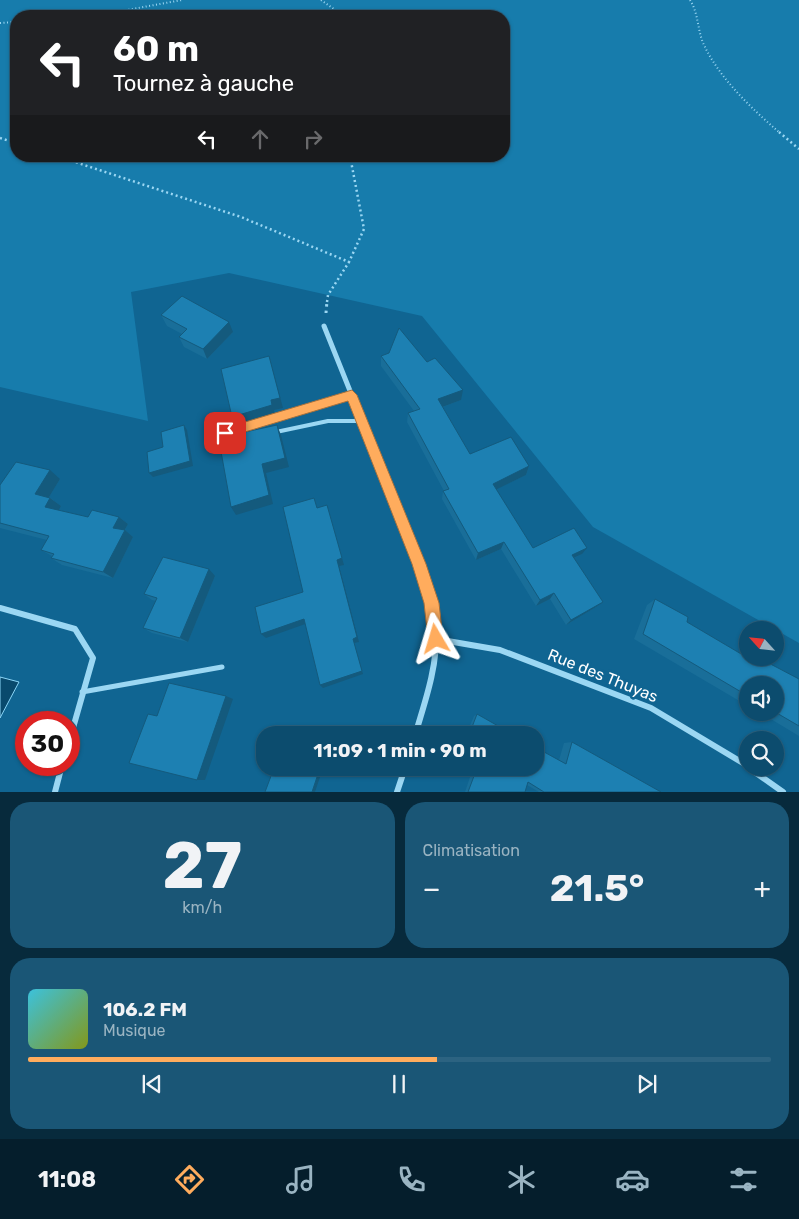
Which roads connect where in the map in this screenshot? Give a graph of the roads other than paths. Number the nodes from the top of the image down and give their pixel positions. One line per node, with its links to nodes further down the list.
1 (324, 326): 2 (street)
2 (352, 395): 3 (street); 5 (lane)
3 (362, 421): 4 (lane); 7 (street)
4 (272, 433)
5 (207, 439)
6 (0, 608): 9 (street)
7 (436, 639): 11 (street); 12 (street, Rue des Thuyas)
8 (222, 667): 9 (lane)
9 (82, 692): 10 (street)
10 (77, 711)
11 (416, 726)
12 (739, 762)
13 (59, 776): 16 (street)
14 (403, 776): 17 (street)
15 (761, 776): 18 (street, Rue des Thuyas)
16 (55, 792)
17 (398, 792)
18 (783, 792)

